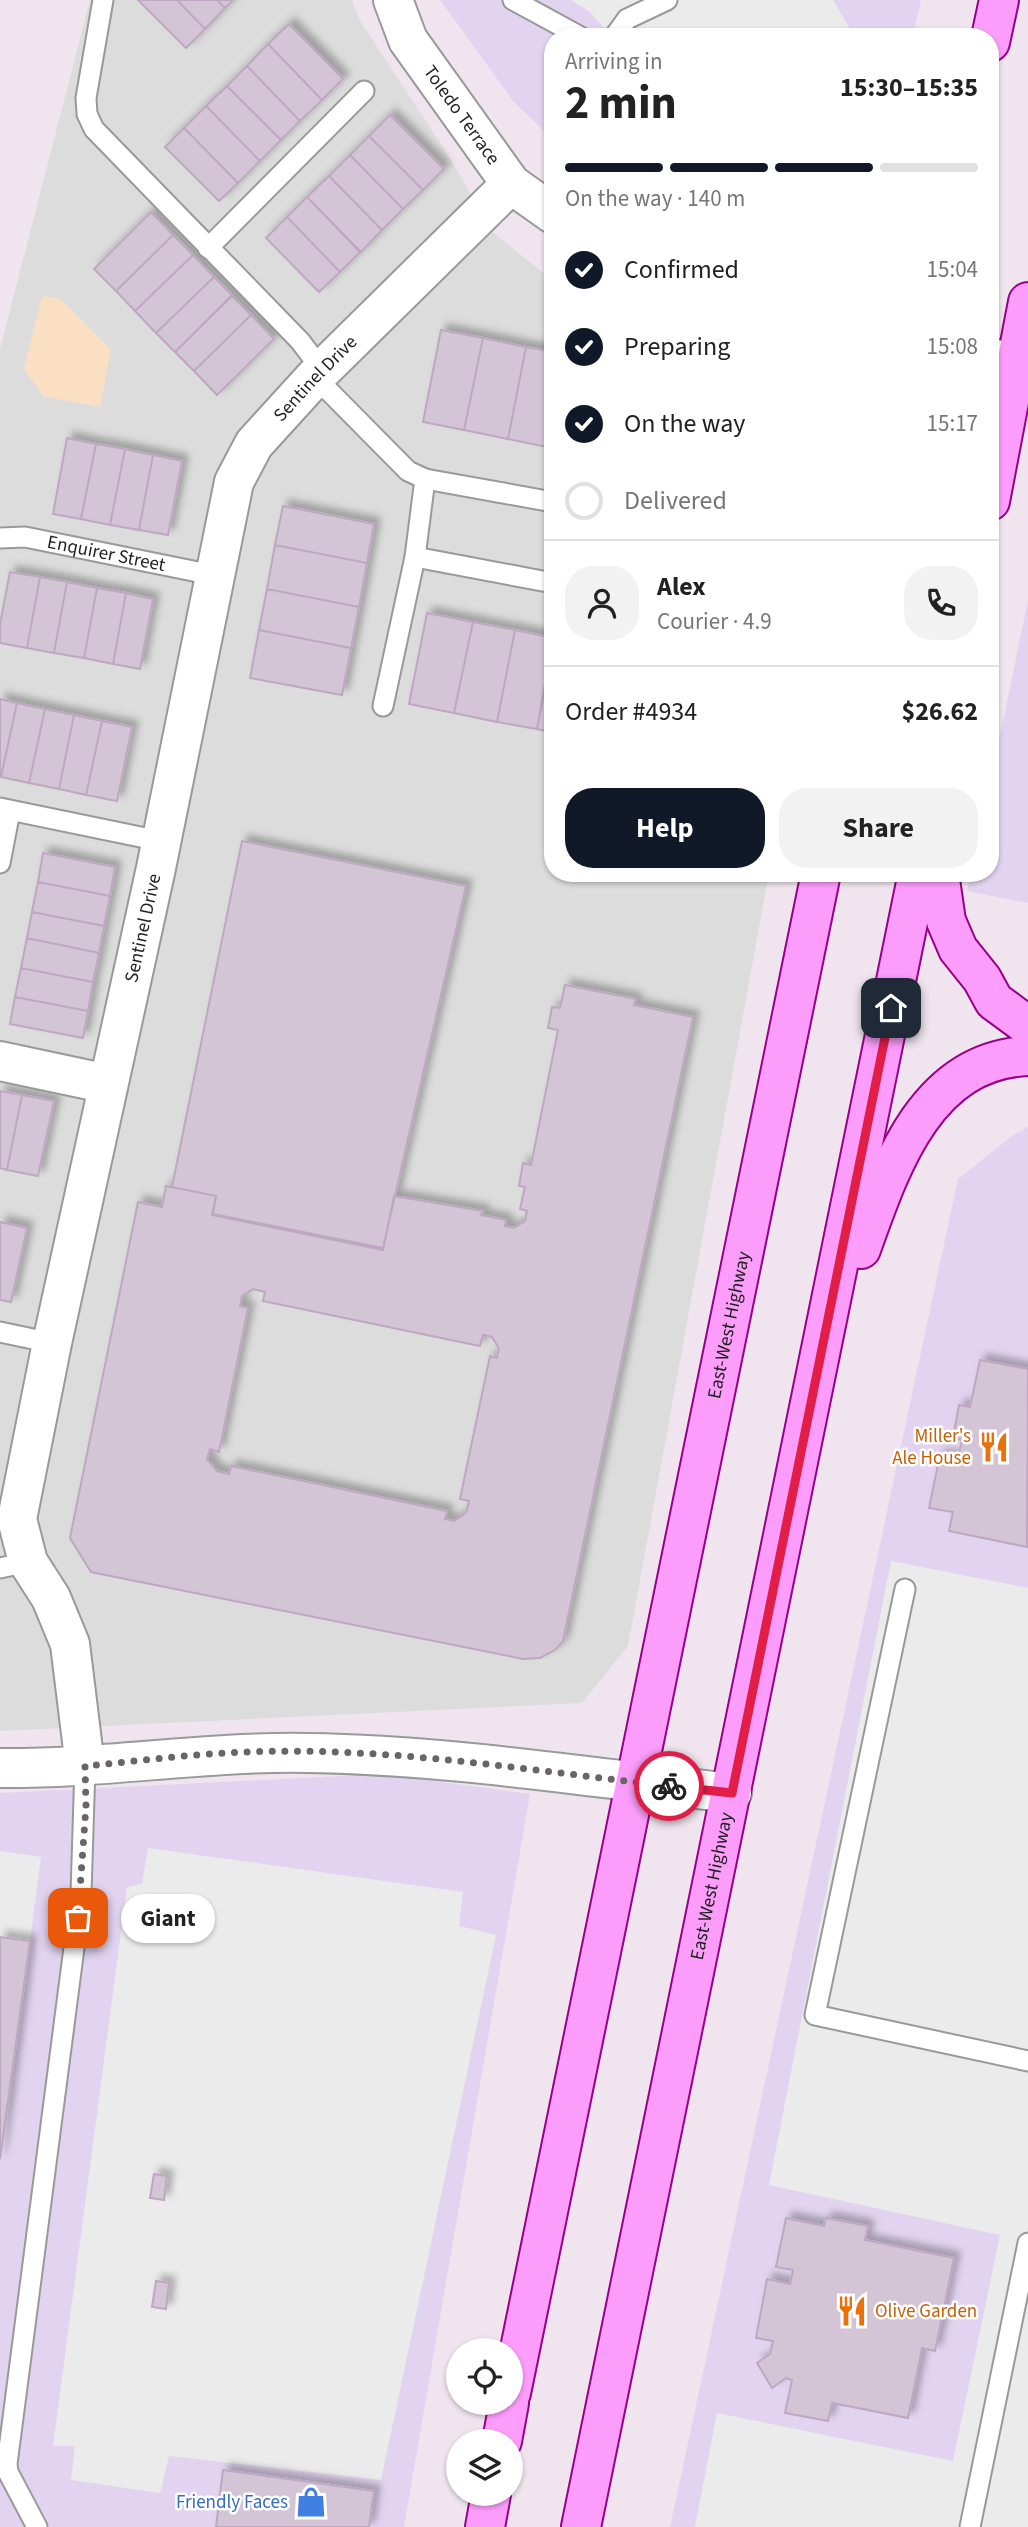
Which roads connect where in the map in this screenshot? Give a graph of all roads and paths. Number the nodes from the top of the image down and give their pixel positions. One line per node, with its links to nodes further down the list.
1 (103, 0): 12 (lane)
2 (393, 0): 10 (street, Toledo Terrace)
3 (513, 0): 6 (lane)
4 (667, 0): 7 (lane)
5 (999, 0): 8 (main road)
6 (565, 28)
7 (620, 28)
8 (993, 28)
9 (364, 91): 12 (lane)
10 (511, 184): 11 (street, Toledo Terrace); 15 (street, Sentinel Drive)
11 (544, 208)
12 (208, 248): 15 (lane)
13 (1028, 302): 14 (main road)
14 (1012, 362): 16 (main road)
15 (318, 374): 18 (lane); 22 (street, Sentinel Drive)
16 (1008, 414): 17 (main road)
17 (999, 458)
18 (425, 479): 19 (lane); 21 (lane)
19 (544, 500)
20 (0, 538): 22 (lane, Enquirer Street)
21 (415, 557): 23 (lane); 24 (lane)
22 (213, 575): 26 (street, Sentinel Drive)
23 (544, 581)
24 (383, 706)
25 (5, 810): 26 (lane); 27 (lane)
26 (160, 841): 34 (street, Sentinel Drive)
27 (0, 863)
28 (819, 882): 42 (main road, East-West Highway)
29 (916, 882): 37 (main road, East-West Highway)
30 (940, 882): 31 (main road)
31 (1028, 1027)
32 (1028, 1056): 37 (main road)
33 (0, 1061): 34 (street)
34 (108, 1084): 36 (street, Sentinel Drive)
35 (0, 1332): 36 (lane)
36 (52, 1342): 38 (street, Sentinel Drive)
37 (813, 1386): 43 (main road, East-West Highway)
38 (14, 1565): 40 (street, Sentinel Drive)
39 (905, 1589): 44 (lane)
40 (85, 1766): 41 (street); 42 (street); 48 (lane)
41 (0, 1768)
42 (635, 1782): 43 (street); 46 (main road, East-West Highway)
43 (732, 1793): 50 (main road, East-West Highway)
44 (1028, 2061)
45 (1028, 2243): 51 (lane)
46 (522, 2338)
47 (489, 2506): 49 (main road)
48 (37, 2527)
49 (485, 2527)
50 (581, 2527)
51 (970, 2527)

